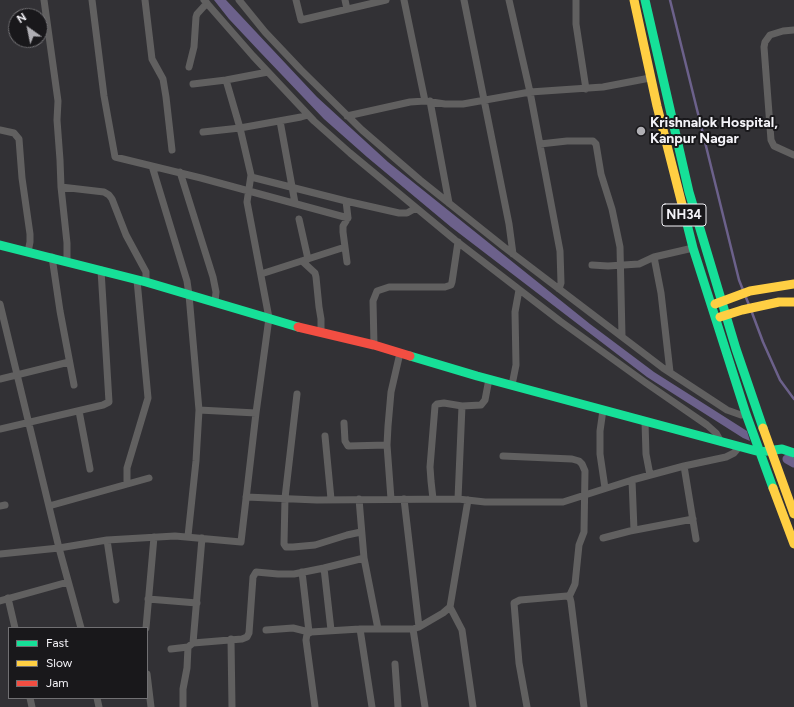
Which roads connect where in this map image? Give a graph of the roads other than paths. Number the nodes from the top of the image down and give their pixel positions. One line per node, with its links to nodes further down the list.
1 (44, 0): 38 (street)
2 (92, 0): 35 (street)
3 (145, 0): 33 (street)
4 (238, 0): 27 (street)
5 (296, 0): 15 (street)
6 (345, 0): 15 (street)
7 (386, 0): 15 (street)
8 (404, 0): 25 (street)
9 (464, 0): 24 (street)
10 (509, 0): 23 (street)
11 (576, 0): 22 (street)
12 (634, 0): 19 (main road, NH34)
13 (645, 0): 67 (main road, NH34)
14 (206, 2): 17 (street); 18 (street)
15 (347, 9)
16 (794, 30): 34 (street)
17 (189, 67)
18 (268, 72): 20 (street); 26 (street)
19 (650, 78): 22 (street); 50 (main road, NH34)
20 (226, 80): 21 (street); 29 (street)
21 (193, 84)
22 (586, 89): 23 (street)
23 (530, 92): 24 (street); 32 (street)
24 (484, 100): 25 (street); 52 (street)
25 (428, 101): 27 (street); 42 (street)
26 (308, 114): 28 (street); 44 (street)
27 (347, 116): 42 (street)
28 (280, 121): 29 (street); 39 (street)
29 (240, 128): 31 (street); 37 (street)
30 (0, 130): 51 (street)
31 (203, 132)
32 (540, 144): 59 (street); 64 (street)
33 (172, 150)
34 (794, 155)
35 (152, 166): 36 (street); 66 (street)
36 (180, 172): 40 (street); 68 (street)
37 (251, 177): 39 (street); 40 (street)
38 (60, 188): 56 (street); 62 (street)
39 (293, 188): 41 (street); 43 (street)
40 (249, 190): 43 (street); 61 (street)
41 (347, 203): 44 (street); 45 (street)
42 (449, 203): 52 (street)
43 (295, 204): 45 (street)
44 (416, 208): 47 (street)
45 (348, 216): 49 (street)
46 (299, 219): 55 (street)
47 (458, 242): 65 (street); 77 (street)
48 (0, 245): 51 (main road)
49 (345, 247): 55 (street); 57 (street)
50 (693, 248): 54 (street); 71 (main road, NH34)
51 (28, 252): 53 (main road)
52 (514, 254): 64 (street)
53 (52, 257): 56 (main road); 79 (street)
54 (654, 257): 59 (street); 80 (street)
55 (305, 260): 61 (street); 75 (street)
56 (67, 262): 60 (main road)
57 (347, 262)
58 (592, 265): 59 (street)
59 (620, 266): 76 (street)
60 (101, 270): 62 (main road); 90 (street)
61 (261, 274): 73 (street)
62 (141, 281): 66 (main road); 110 (street)
63 (794, 284): 67 (main road)
64 (560, 289): 76 (street)
65 (519, 290): 85 (street); 98 (street)
66 (189, 295): 68 (main road); 88 (street)
67 (722, 301): 71 (main road); 72 (main road, NH34)
68 (215, 302): 73 (main road)
69 (794, 302): 72 (main road)
70 (0, 304): 81 (street)
71 (711, 305): 74 (main road, NH34)
72 (726, 315): 74 (main road); 101 (main road, NH34)
73 (269, 318): 75 (main road); 91 (street)
74 (715, 319): 92 (main road, NH34)
75 (321, 332): 77 (main road)
76 (622, 336): 80 (street)
77 (374, 345): 78 (main road)
78 (400, 353): 82 (main road); 99 (street)
79 (68, 362): 81 (street); 84 (street)
80 (670, 372): 92 (street)
81 (18, 375): 83 (street); 94 (street)
82 (489, 379): 85 (main road); 87 (street)
83 (0, 380)
84 (74, 385)
85 (512, 385): 89 (main road)
86 (297, 394): 115 (street)
87 (462, 406): 119 (street); 120 (street)
88 (199, 410): 91 (street); 128 (street)
89 (603, 410): 93 (main road); 111 (street)
90 (79, 411): 94 (street); 106 (street)
91 (256, 414): 114 (street)
92 (746, 414): 102 (main road, NH34)
93 (645, 422): 98 (main road); 107 (street)
94 (29, 423): 96 (street); 123 (street)
95 (344, 423): 99 (street)
96 (0, 429)
97 (325, 436): 121 (street)
98 (721, 442): 100 (main road)
99 (387, 445): 117 (street)
100 (739, 447): 102 (main road); 105 (street)
101 (770, 449): 102 (main road); 103 (main road); 112 (main road, NH34)
102 (760, 452): 134 (main road, NH34)
103 (794, 453)
104 (503, 456): 113 (street)
105 (684, 466): 107 (street); 125 (street)
106 (90, 469)
107 (650, 475): 109 (street)
108 (149, 478): 110 (street)
109 (632, 480): 111 (street); 126 (street)
110 (127, 484): 123 (street)
111 (605, 488): 113 (street)
112 (790, 492): 124 (main road, NH34)
113 (585, 494): 122 (street); 141 (street)
114 (246, 497): 115 (street); 130 (street)
115 (285, 498): 121 (street); 127 (street)
116 (358, 499): 117 (street); 121 (street); 127 (street)
117 (391, 499): 118 (street)
118 (404, 499): 119 (street); 151 (street)
119 (434, 499): 120 (street)
120 (458, 499): 122 (street)
121 (331, 500)
122 (468, 500): 147 (street)
123 (48, 506): 135 (street)
124 (794, 514)
125 (693, 519): 126 (street); 132 (street)
126 (634, 530): 131 (street)
127 (361, 532): 137 (street)
128 (188, 536): 129 (street); 130 (street)
129 (154, 537): 133 (street); 143 (street)
130 (202, 538): 146 (street)
131 (603, 538)
132 (696, 539)
133 (107, 540): 135 (street); 144 (street)
134 (794, 544)
135 (59, 548): 136 (street); 140 (street)
136 (0, 554)
137 (364, 558): 138 (street); 153 (street)
138 (324, 568): 139 (street); 155 (street)
139 (302, 572): 156 (street); 157 (street)
140 (68, 582): 142 (street); 149 (street)
141 (569, 597): 170 (street); 171 (street)
142 (8, 598): 145 (street); 148 (street)
143 (148, 599): 146 (street); 150 (street)
144 (116, 600)
145 (0, 601)
146 (196, 603): 158 (street)
147 (450, 607): 151 (street); 169 (street)
148 (15, 627)
149 (80, 627)
150 (146, 627)
151 (416, 628): 153 (street); 168 (street)
152 (360, 629): 153 (street); 155 (street); 166 (street)
153 (378, 629)
154 (266, 630): 156 (street)
155 (331, 630): 156 (street)
156 (309, 632): 165 (street)
157 (231, 639): 158 (street); 164 (street)
158 (191, 645): 159 (street); 163 (street)
159 (171, 649)
160 (395, 664): 167 (street)
161 (148, 682): 162 (street)
162 (151, 707)
163 (183, 707)
164 (232, 707)
165 (315, 707)
166 (372, 707)
167 (398, 707)
168 (425, 707)
169 (473, 707)
170 (527, 707)
171 (584, 707)

